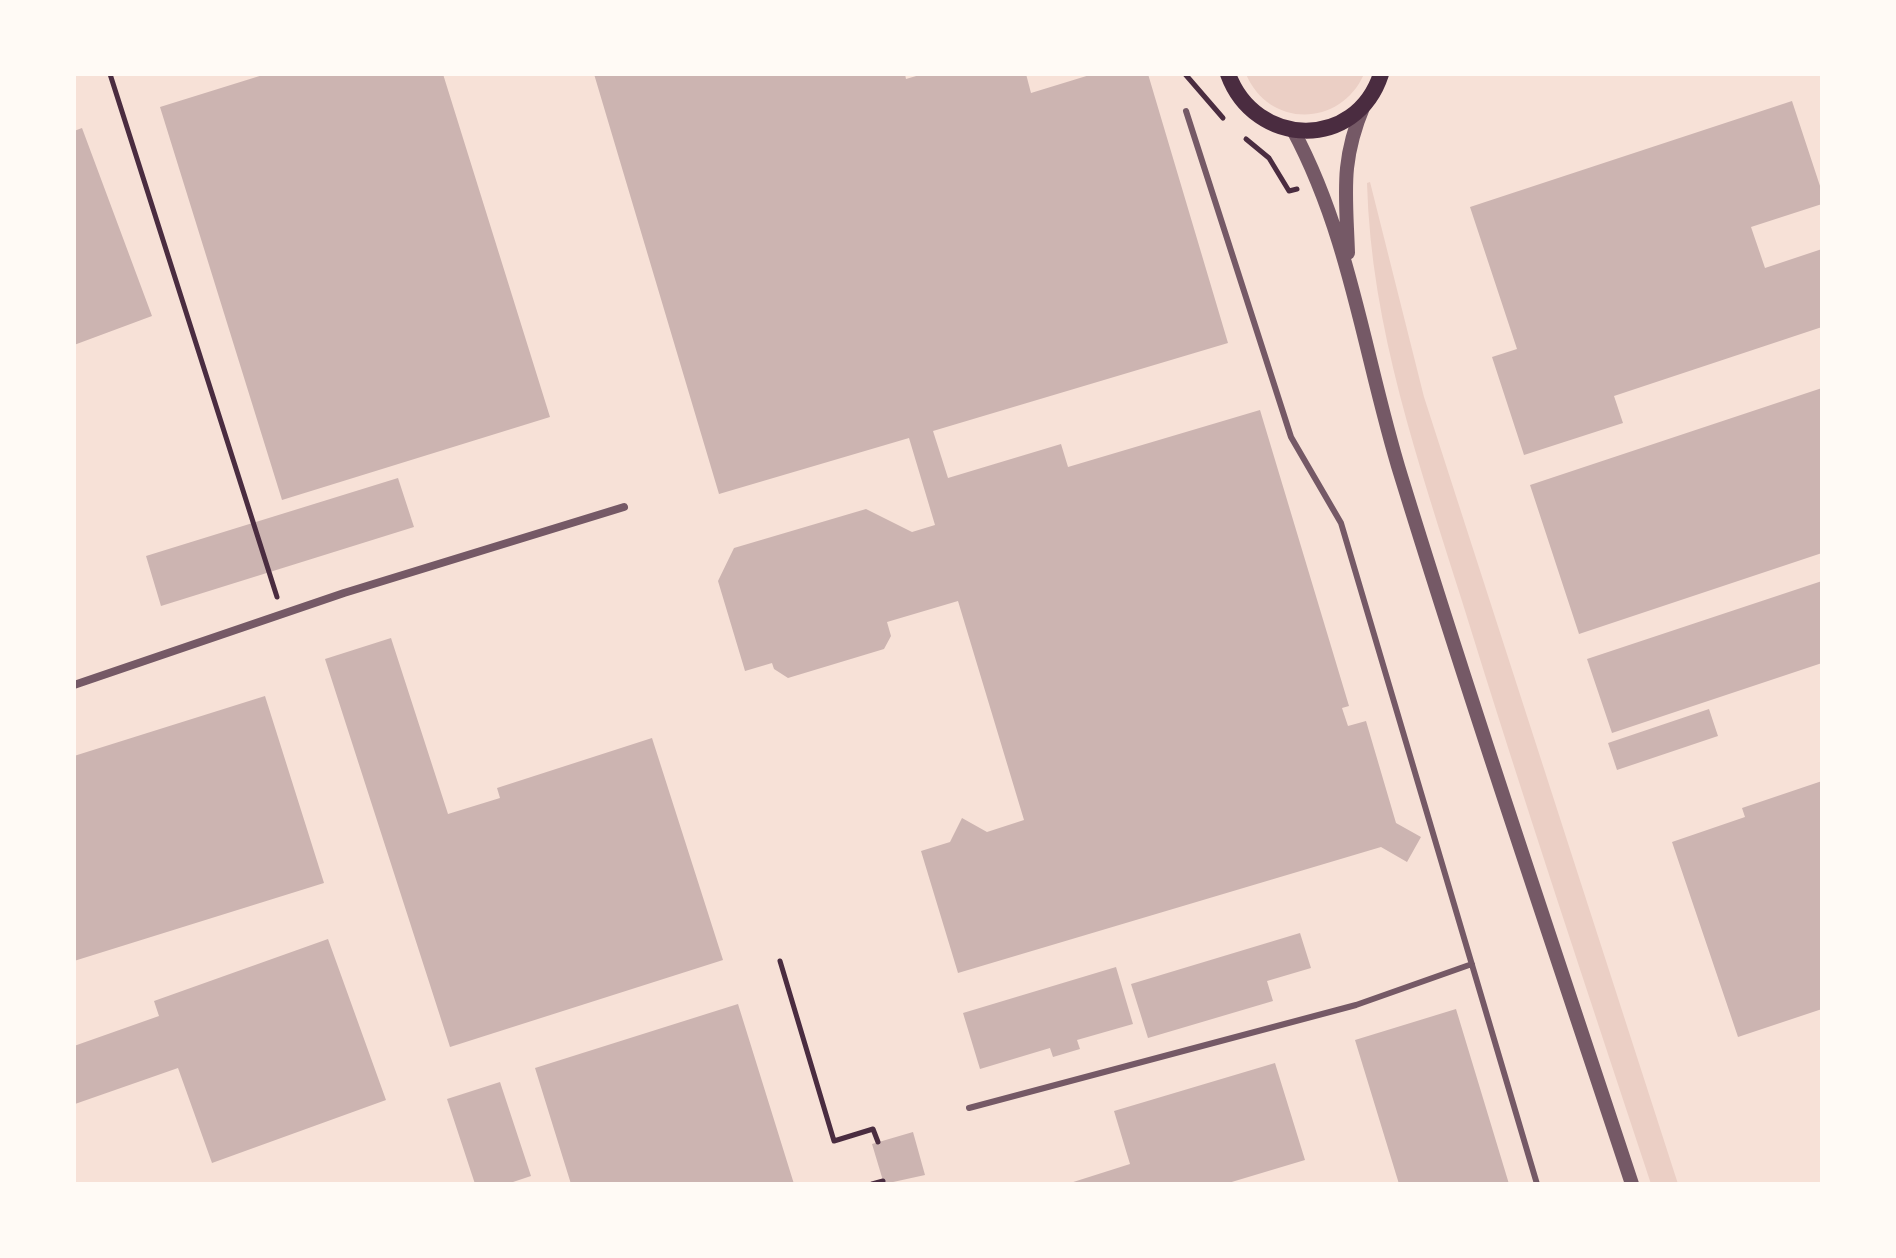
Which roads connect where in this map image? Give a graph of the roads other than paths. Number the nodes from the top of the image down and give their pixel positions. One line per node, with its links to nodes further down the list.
1 (1228, 74): 5 (main road)
2 (1382, 75): 3 (main road)
3 (1364, 104): 5 (main road); 6 (street)
4 (1186, 111): 9 (lane)
5 (1293, 130): 6 (street)
6 (1349, 269): 12 (street)
7 (624, 507): 8 (street)
8 (74, 685)
9 (1472, 964): 10 (lane); 11 (lane)
10 (969, 1108)
11 (1537, 1184)
12 (1632, 1184)

